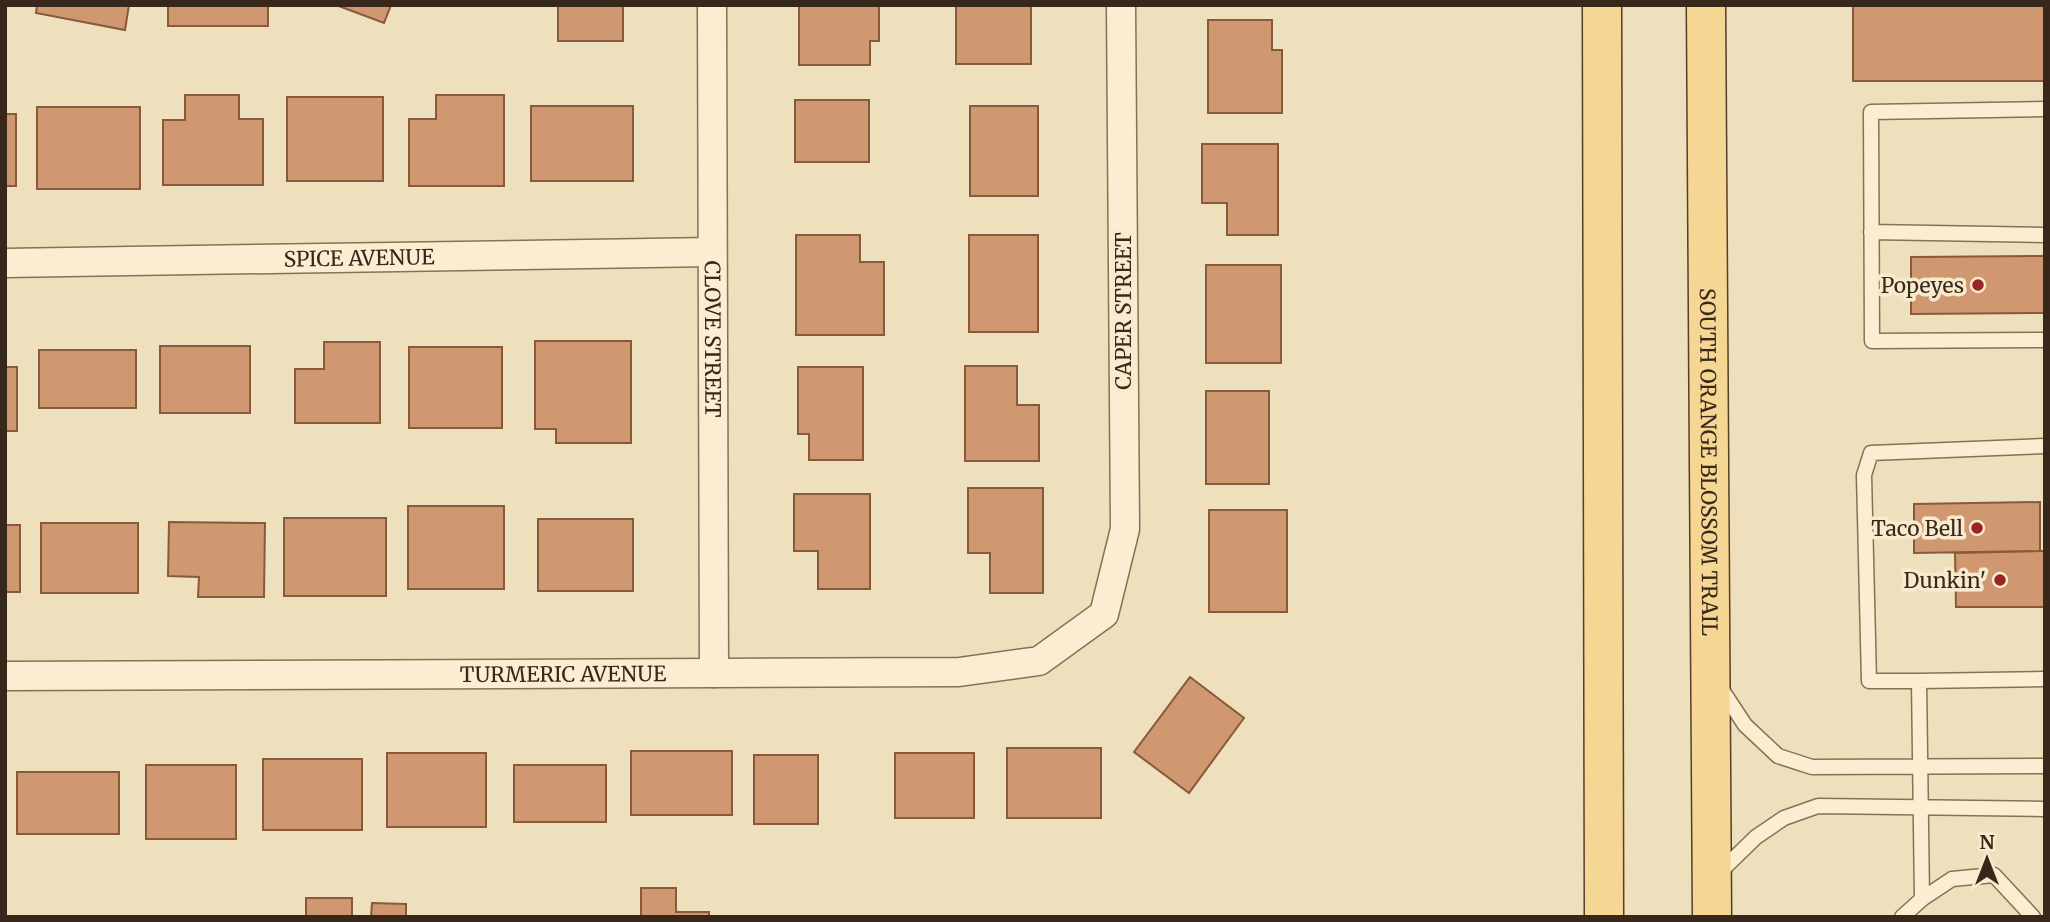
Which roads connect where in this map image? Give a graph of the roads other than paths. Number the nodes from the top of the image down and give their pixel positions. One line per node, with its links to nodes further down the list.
1 (712, 5): 8 (street, CLOVE STREET)
2 (1121, 5): 12 (street, CAPER STREET)
3 (1602, 5): 24 (main road)
4 (1706, 5): 14 (main road, SOUTH ORANGE BLOSSOM TRAIL)
5 (2045, 109): 6 (lane)
6 (1871, 232): 7 (lane); 10 (lane)
7 (2045, 235)
8 (712, 252): 9 (street, SPICE AVENUE); 13 (street, CLOVE STREET)
9 (5, 263)
10 (2045, 340)
11 (2045, 446): 17 (lane)
12 (1104, 614): 13 (street, TURMERIC AVENUE)
13 (714, 673): 15 (street, TURMERIC AVENUE)
14 (1711, 674): 18 (lane); 22 (main road, SOUTH ORANGE BLOSSOM TRAIL)
15 (5, 676)
16 (2045, 679): 17 (lane)
17 (1919, 681): 18 (lane)
18 (1919, 766): 19 (lane); 20 (lane)
19 (2045, 766)
20 (1919, 807): 21 (lane); 22 (lane); 23 (lane)
21 (2045, 809)
22 (1712, 899)
23 (1922, 899): 25 (lane); 26 (lane)
24 (1604, 917)
25 (1902, 917)
26 (2033, 917)

